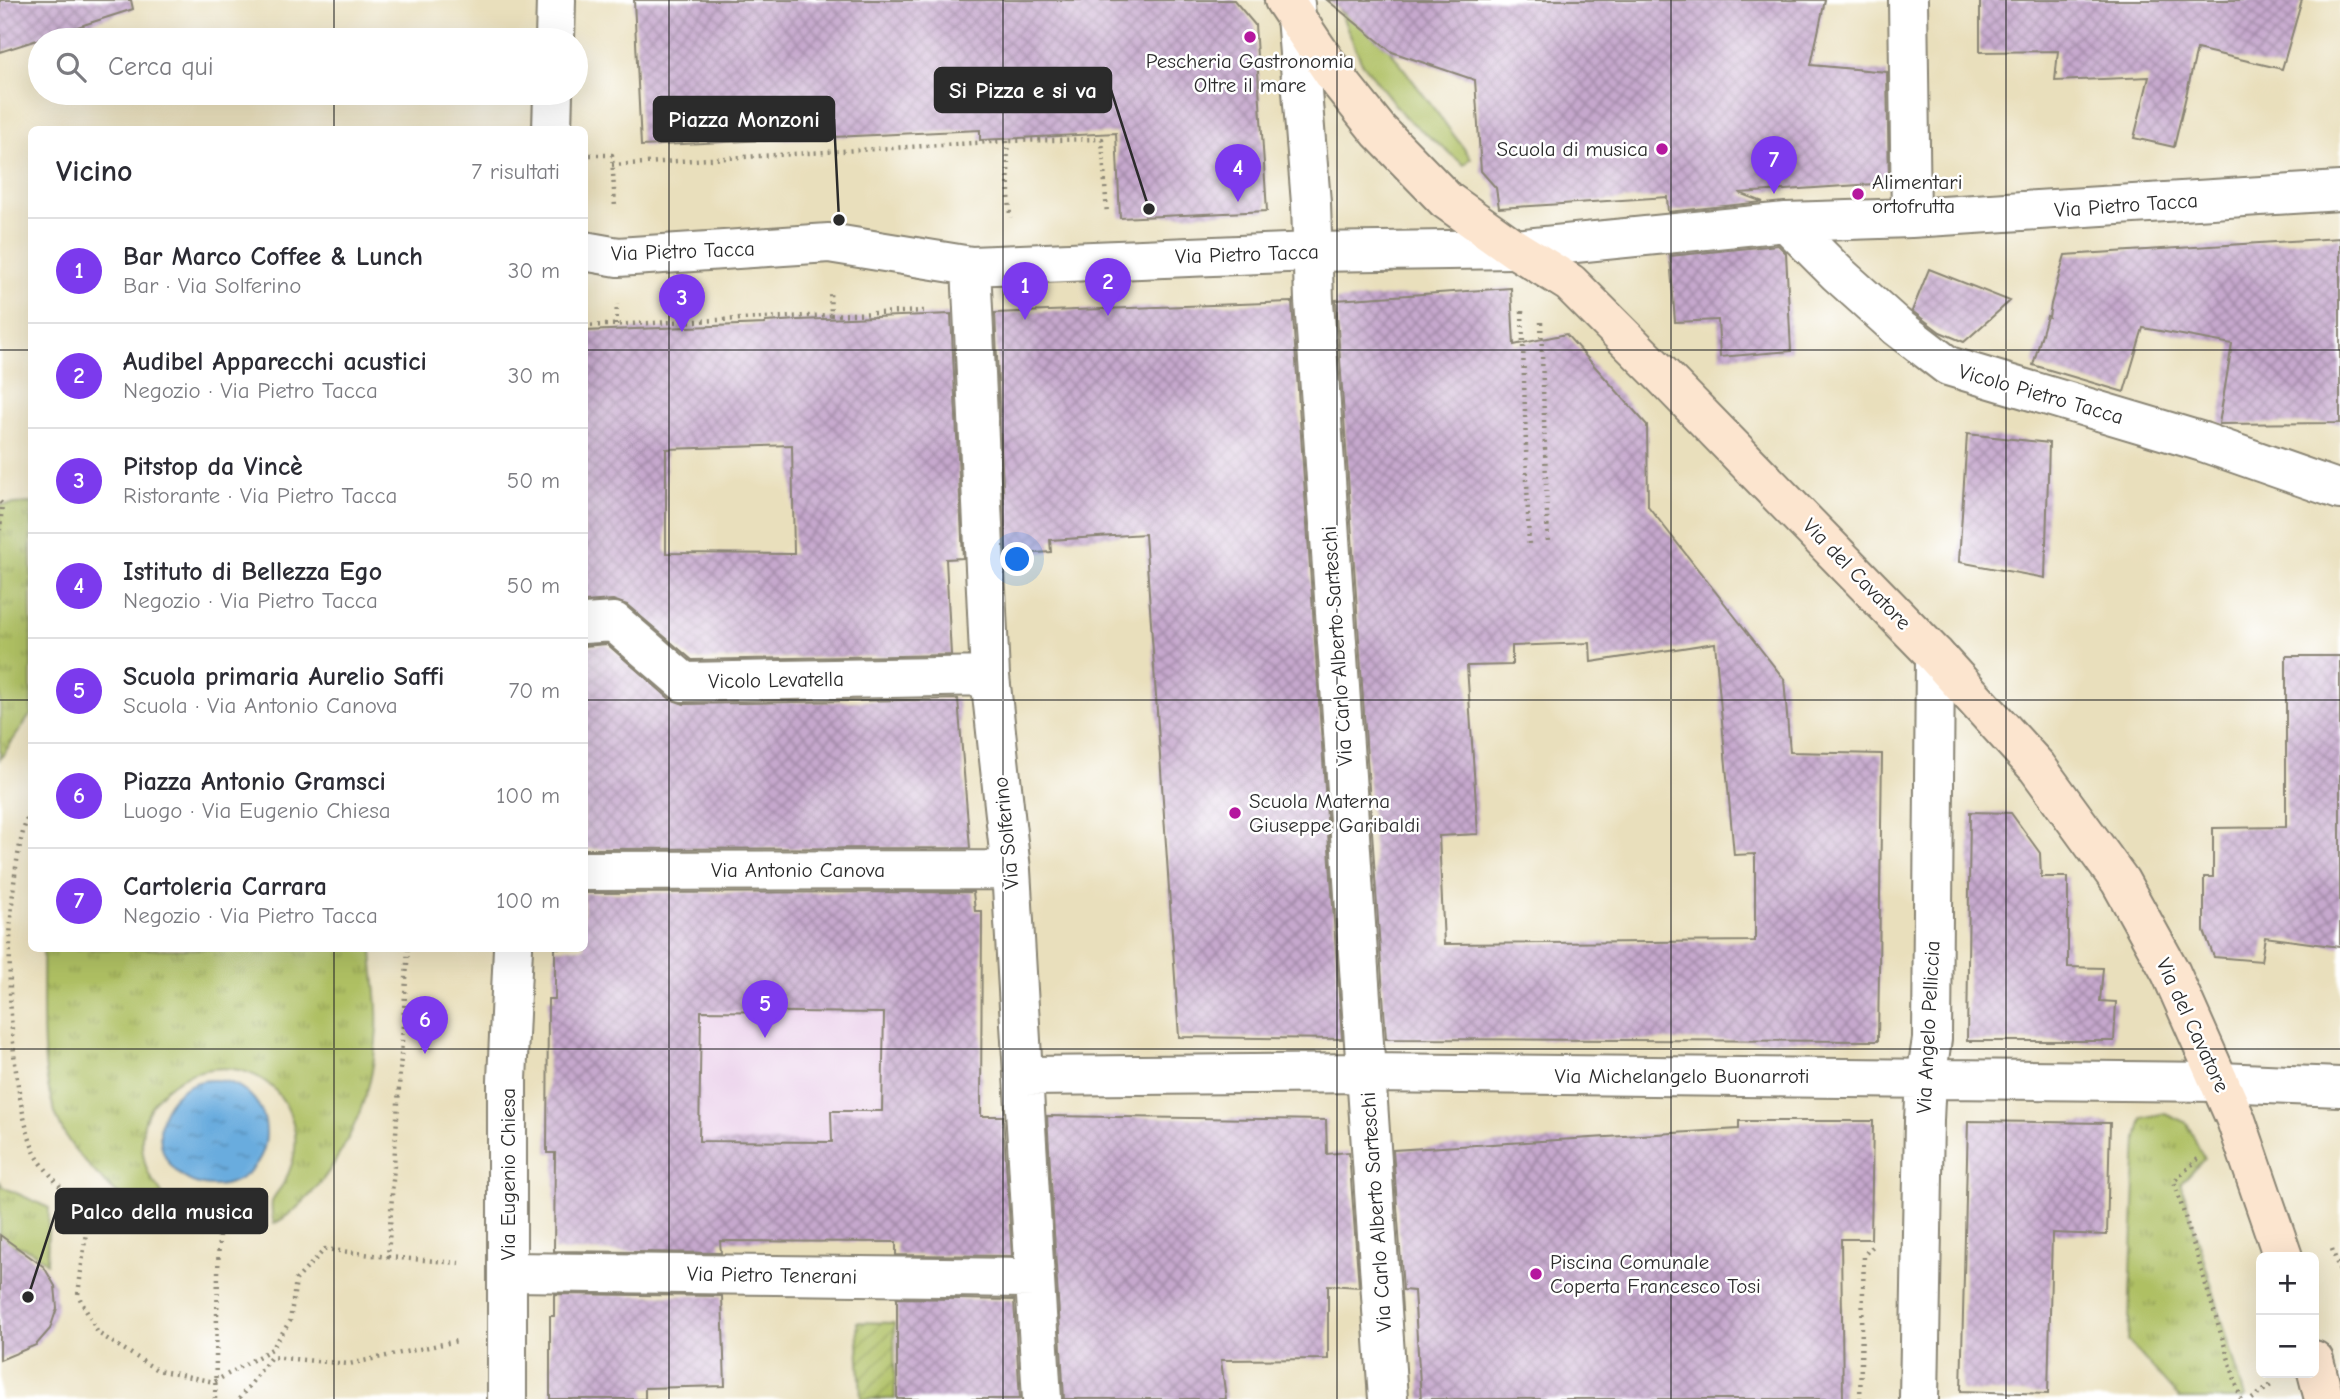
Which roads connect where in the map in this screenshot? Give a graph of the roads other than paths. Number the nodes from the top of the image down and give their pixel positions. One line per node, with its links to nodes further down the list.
1 (556, 0): 4 (street)
2 (1908, 0): 8 (street)
3 (1292, 7): 10 (main road, Via del Cavatore); 11 (street, Via Carlo Alberto Sarteschi)
4 (555, 28)
5 (553, 105): 6 (street)
6 (552, 126)
7 (2340, 191): 8 (street, Via Pietro Tacca)
8 (1912, 218): 9 (street, Via Pietro Tacca)
9 (1786, 222): 10 (street, Via Pietro Tacca); 14 (street, Vicolo Pietro Tacca)
10 (1515, 249): 11 (street, Via Pietro Tacca); 16 (main road, Via del Cavatore)
11 (1312, 251): 13 (street, Via Pietro Tacca); 21 (street, Via Carlo Alberto Sarteschi)
12 (588, 252): 13 (street, Via Pietro Tacca)
13 (971, 266): 17 (street, Via Solferino)
14 (2340, 490)
15 (588, 624): 17 (street, Vicolo Levatella)
16 (1935, 655): 23 (street, Via Angelo Pelliccia); 24 (main road, Via del Cavatore)
17 (990, 677): 18 (street, Via Solferino)
18 (1011, 870): 19 (street, Via Antonio Canova); 22 (street, Via Solferino)
19 (588, 871)
20 (513, 952): 27 (street, Via Eugenio Chiesa)
21 (1367, 1073): 22 (street, Via Michelangelo Buonarroti); 23 (street, Via Michelangelo Buonarroti); 32 (street, Via Carlo Alberto Sarteschi)
22 (1024, 1076): 28 (street, Via Solferino)
23 (1926, 1079): 24 (street, Via Michelangelo Buonarroti); 33 (street, Via Angelo Pelliccia)
24 (2220, 1082): 25 (street, Via Michelangelo Buonarroti); 26 (main road, Via del Cavatore)
25 (2340, 1087)
26 (2281, 1252)
27 (508, 1272): 28 (street, Via Pietro Tenerani); 30 (street, Via Eugenio Chiesa)
28 (1035, 1278): 31 (street, Via Solferino)
29 (2319, 1378): 34 (main road)
30 (507, 1399)
31 (1042, 1399)
32 (1388, 1399)
33 (1919, 1399)
34 (2324, 1399)

